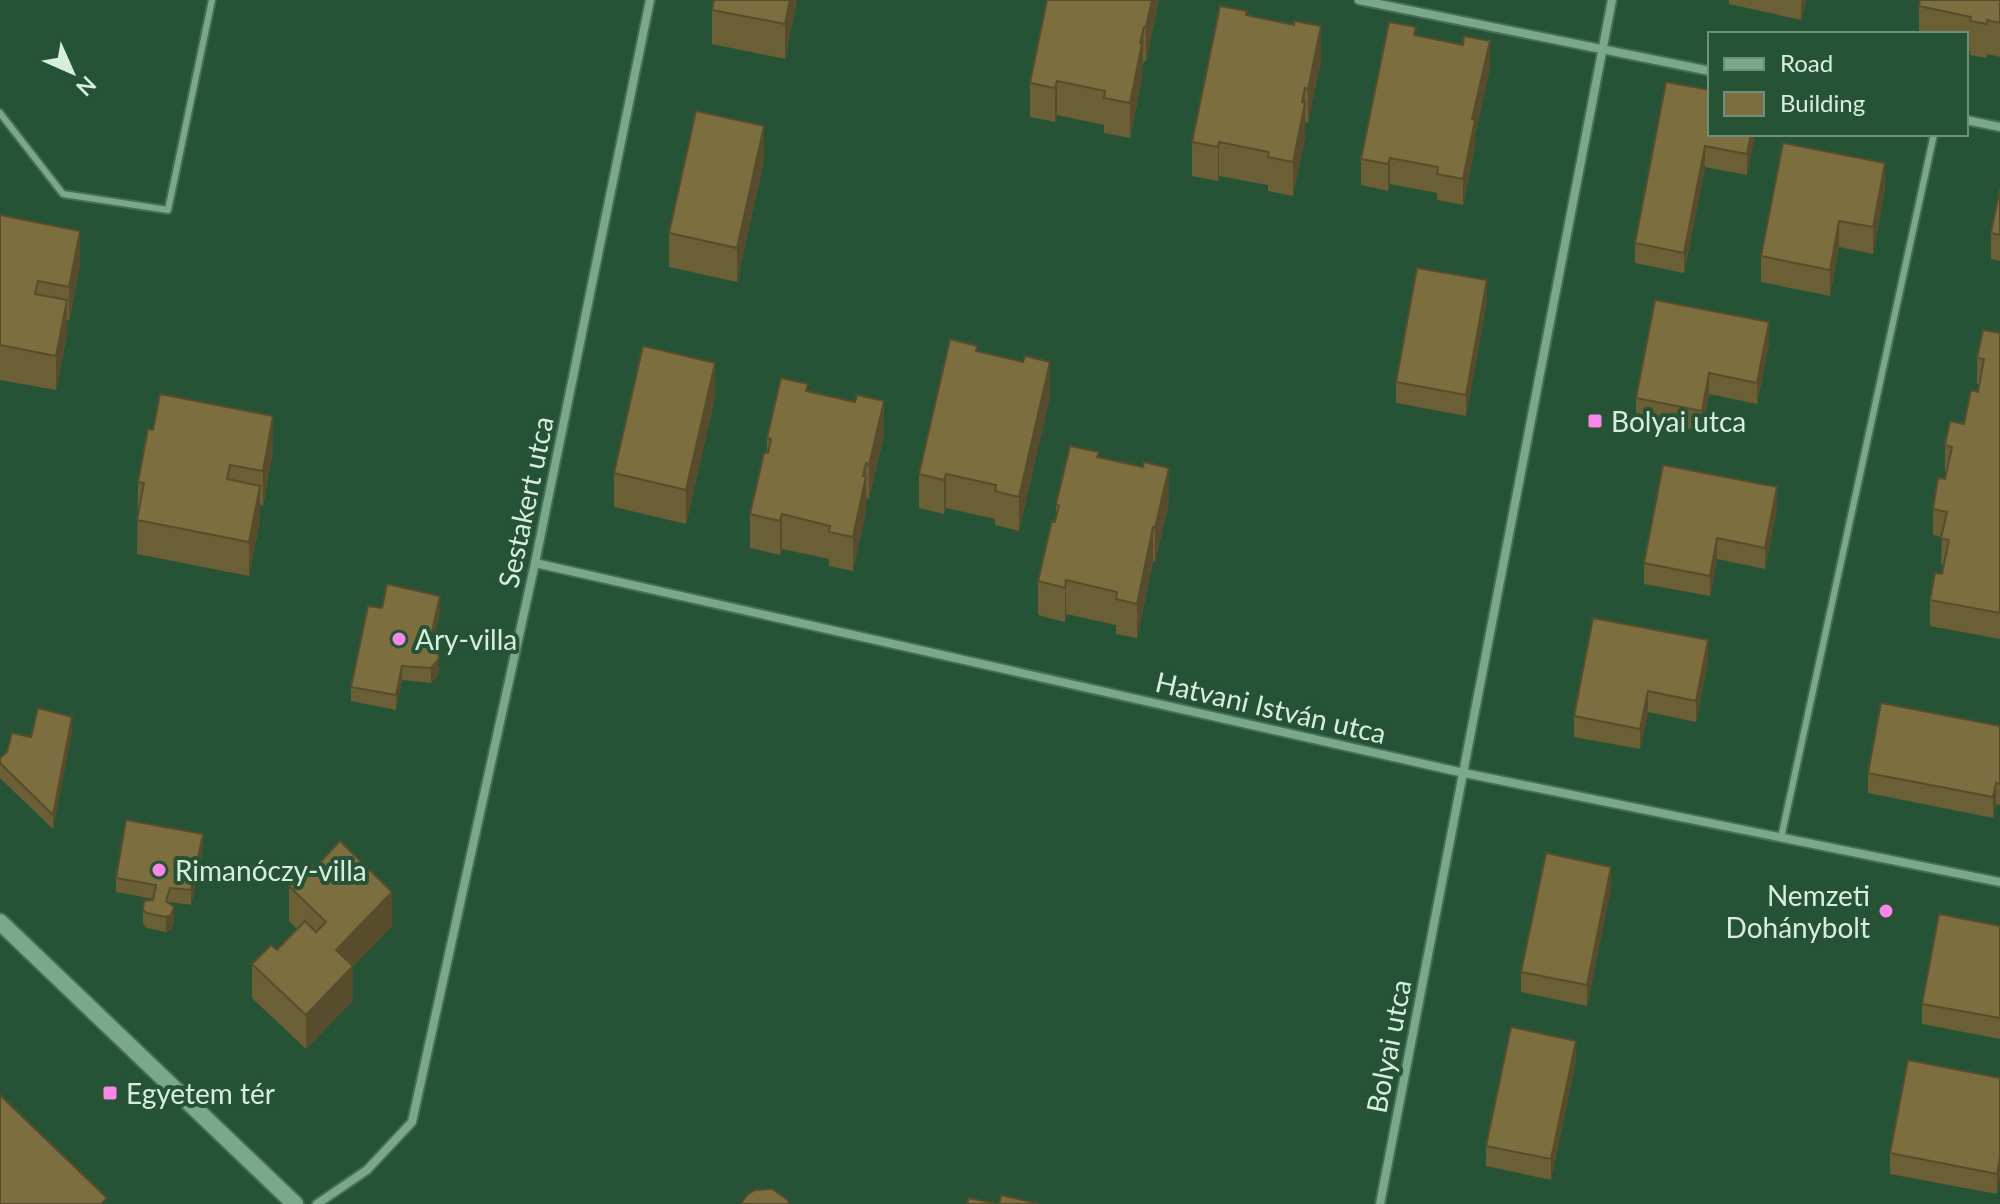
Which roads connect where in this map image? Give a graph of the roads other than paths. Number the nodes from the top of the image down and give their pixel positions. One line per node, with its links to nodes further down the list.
1 (212, 0): 7 (lane)
2 (650, 0): 11 (street, Sestakert utca)
3 (1359, 0): 5 (street)
4 (1612, 0): 5 (street, Bolyai utca)
5 (1602, 51): 6 (street); 12 (street, Bolyai utca)
6 (1708, 71)
7 (0, 113)
8 (1968, 120): 9 (street)
9 (2000, 127)
10 (1934, 136): 13 (lane)
11 (535, 563): 12 (street, Hatvani István utca); 17 (street, Sestakert utca)
12 (1464, 773): 13 (street, Hatvani István utca); 18 (street, Bolyai utca)
13 (1781, 839): 14 (street, Hatvani István utca)
14 (2000, 882)
15 (0, 922): 16 (street)
16 (295, 1204)
17 (317, 1204)
18 (1380, 1204)

